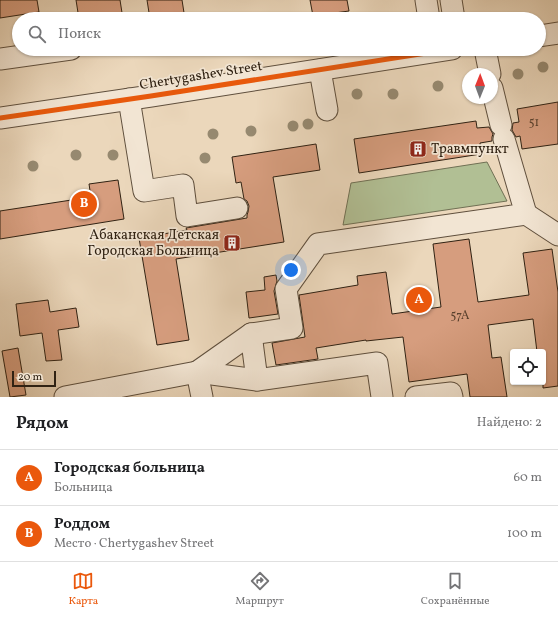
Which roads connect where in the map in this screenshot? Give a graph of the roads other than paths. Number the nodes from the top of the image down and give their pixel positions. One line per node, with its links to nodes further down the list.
1 (426, 0): 3 (street)
2 (451, 0): 4 (street)
3 (428, 12)
4 (453, 12)
5 (558, 33): 6 (street)
6 (546, 35)
7 (21, 56): 10 (street)
8 (404, 56): 12 (street, Chertygashev Street)
9 (486, 56): 11 (street)
10 (0, 59)
11 (489, 68)
12 (320, 70): 13 (street, Chertygashev Street); 15 (street)
13 (129, 99): 16 (street, Chertygashev Street); 17 (street)
14 (496, 104): 18 (street)
15 (327, 110)
16 (0, 118)
17 (237, 208)
18 (526, 214): 19 (street); 20 (street)
19 (558, 235)
20 (251, 334): 21 (street); 22 (street)
21 (197, 372): 22 (street); 23 (street); 24 (street)
22 (257, 380): 25 (street)
23 (65, 397)
24 (202, 397)
25 (382, 397)
26 (416, 397): 27 (street)
27 (452, 397)

